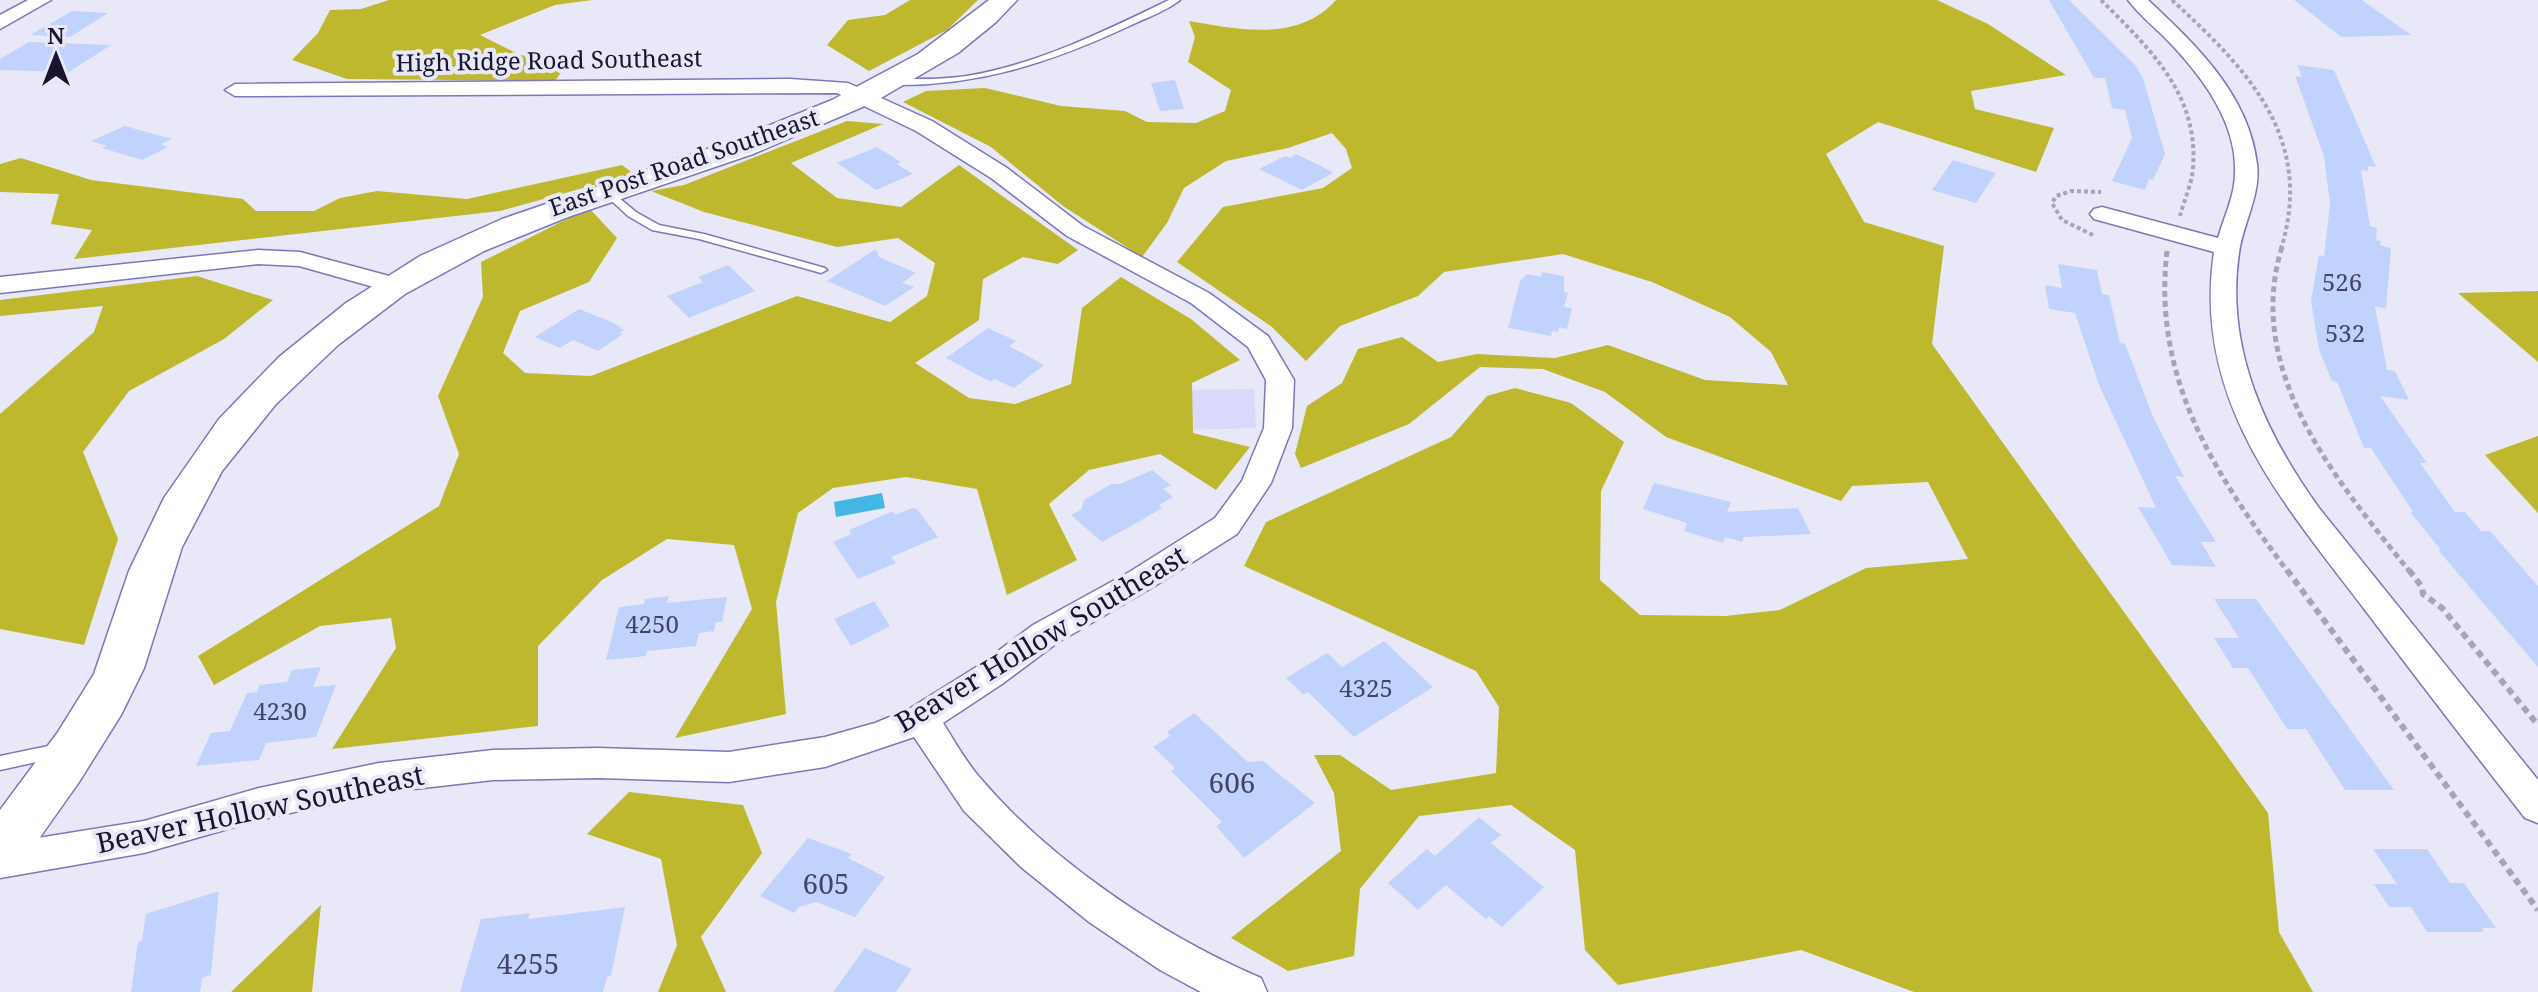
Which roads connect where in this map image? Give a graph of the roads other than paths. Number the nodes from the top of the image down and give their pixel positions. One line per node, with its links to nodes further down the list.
1 (42, 0): 5 (street)
2 (1004, 0): 7 (main road, East Post Road Southeast)
3 (1176, 0): 7 (lane)
4 (2137, 0): 10 (street)
5 (0, 23)
6 (235, 90): 7 (street, High Ridge Road Southeast)
7 (877, 90): 8 (main road, East Post Road Southeast); 14 (street, Beaver Hollow Southeast)
8 (607, 191): 11 (lane); 13 (main road, East Post Road Southeast)
9 (2102, 214): 10 (street)
10 (2227, 248): 17 (street)
11 (821, 270)
12 (0, 285): 13 (street)
13 (395, 285): 15 (main road, East Post Road Southeast)
14 (921, 719): 19 (street, Beaver Hollow Southeast); 20 (street)
15 (77, 747): 16 (lane); 18 (main road, East Post Road Southeast)
16 (0, 763)
17 (2538, 807)
18 (0, 851)
19 (0, 861)
20 (1246, 992)

